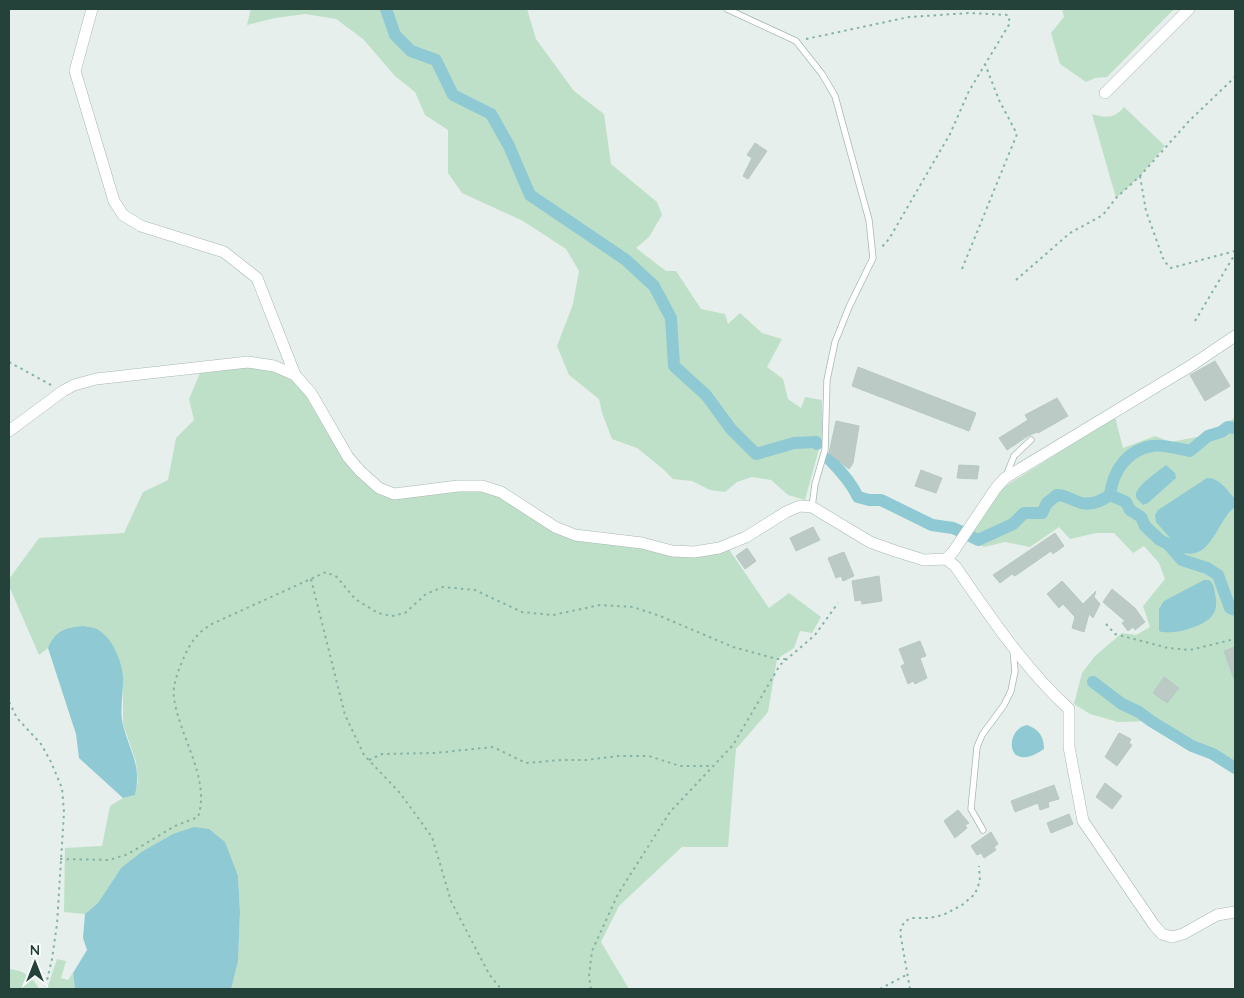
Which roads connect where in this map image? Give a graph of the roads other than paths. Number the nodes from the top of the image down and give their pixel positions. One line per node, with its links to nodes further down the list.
1 (92, 9): 6 (street)
2 (727, 9): 10 (lane)
3 (1189, 9): 4 (street)
4 (1105, 93)
5 (1235, 336): 9 (street)
6 (295, 376): 7 (street); 10 (street)
7 (9, 431)
8 (1031, 440): 9 (lane)
9 (1005, 478): 11 (street)
10 (812, 507): 11 (street)
11 (946, 559): 12 (street)
12 (1013, 648): 13 (lane); 14 (street)
13 (983, 830)
14 (1235, 912)

